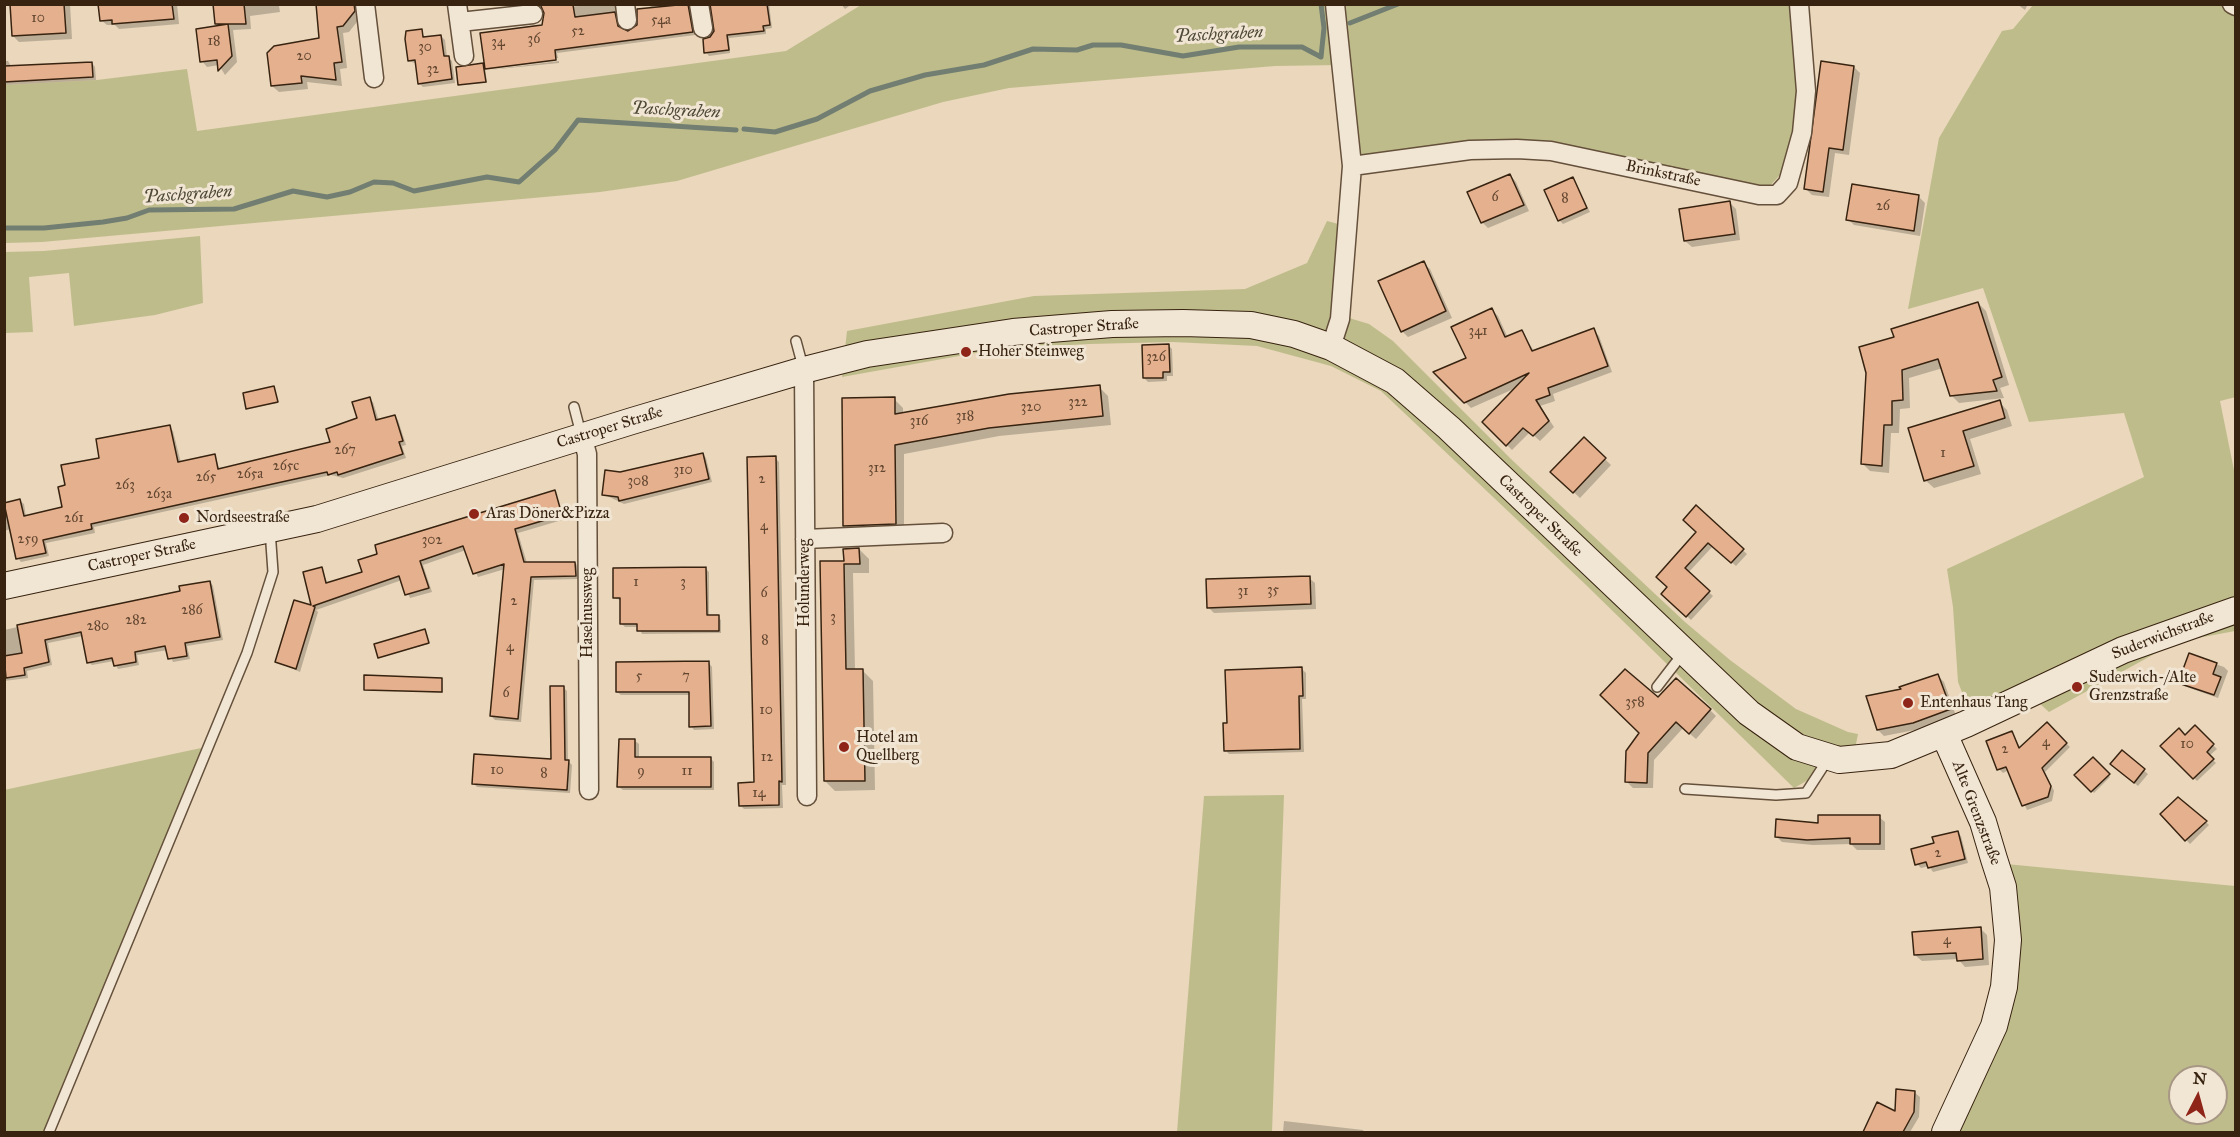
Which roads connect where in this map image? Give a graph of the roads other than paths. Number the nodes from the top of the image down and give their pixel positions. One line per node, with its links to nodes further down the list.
1 (365, 4): 9 (street)
2 (699, 4): 7 (street)
3 (1335, 4): 10 (street)
4 (1799, 4): 10 (street, Brinkstraße)
5 (459, 13): 6 (street); 8 (street)
6 (532, 14)
7 (703, 28)
8 (464, 56)
9 (374, 78)
10 (1352, 166): 12 (street)
11 (796, 341): 13 (lane)
12 (1331, 347): 13 (main road, Castroper Straße); 21 (main road, Castroper Straße)
13 (804, 370): 15 (main road, Castroper Straße); 18 (street, Holunderweg)
14 (574, 407): 15 (lane)
15 (582, 436): 16 (main road, Castroper Straße); 27 (street, Haselnussweg)
16 (270, 530): 19 (main road, Castroper Straße); 29 (lane)
17 (943, 533): 18 (street)
18 (805, 539): 28 (street, Holunderweg)
19 (4, 586)
20 (2235, 610): 23 (main road, Suderwichstraße)
21 (1684, 652): 22 (lane); 25 (main road, Castroper Straße)
22 (1657, 687)
23 (2026, 693): 24 (main road, Castroper Straße)
24 (1944, 734): 25 (main road, Castroper Straße); 30 (main road, Alte Grenzstraße)
25 (1829, 757): 26 (lane)
26 (1685, 789)
27 (589, 790)
28 (807, 796)
29 (49, 1132)
30 (1945, 1132)

